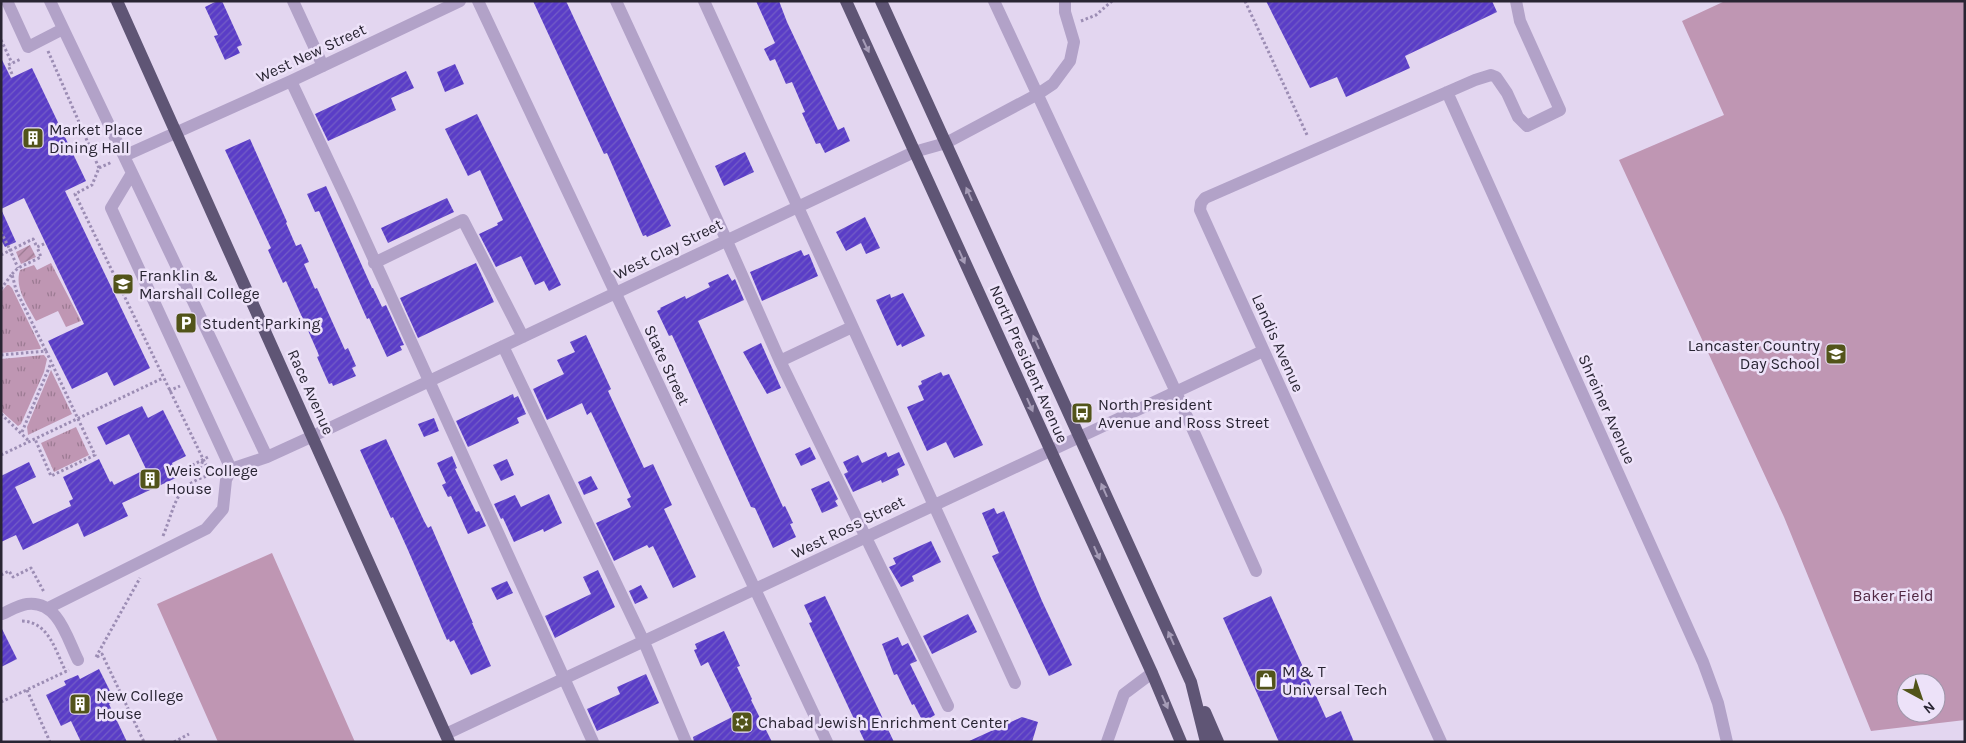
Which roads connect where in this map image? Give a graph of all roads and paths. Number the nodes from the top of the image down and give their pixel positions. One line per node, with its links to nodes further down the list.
1 (8, 1): 17 (street)
2 (50, 1): 17 (street)
3 (117, 1): 25 (main road, Race Avenue)
4 (293, 1): 21 (street)
5 (460, 1): 21 (street, West New Street)
6 (478, 1): 42 (street, State Street)
7 (616, 1): 33 (street)
8 (704, 1): 31 (street)
9 (846, 1): 28 (main road, North President Avenue, one-way to 28)
10 (881, 1): 27 (main road, North President Avenue)
11 (994, 1): 24 (street)
12 (1065, 1): 16 (street, West Clay Street)
13 (1112, 1): 16 (path)
14 (1245, 1): 26 (path)
15 (1516, 1): 23 (street)
16 (1069, 24): 24 (street, West Clay Street)
17 (62, 29): 29 (street)
18 (1, 40): 20 (path)
19 (46, 46): 51 (path)
20 (12, 63)
21 (323, 66): 22 (street, West New Street)
22 (291, 81): 25 (street, West New Street); 38 (street)
23 (1446, 92): 47 (street, Landis Avenue); 101 (street, Shreiner Avenue)
24 (1038, 94): 27 (street, West Clay Street); 53 (street)
25 (176, 132): 29 (street, West New Street); 57 (main road, Race Avenue)
26 (1308, 137)
27 (946, 142): 28 (street, West Clay Street); 58 (main road, North President Avenue, one-way to 27)
28 (914, 152): 31 (street, West Clay Street); 61 (main road, North President Avenue, one-way to 61)
29 (124, 156): 30 (street)
30 (132, 173): 63 (street); 66 (street)
31 (797, 206): 33 (street, West Clay Street); 43 (street)
32 (1, 232): 36 (path)
33 (726, 239): 42 (street, West Clay Street); 49 (street)
34 (46, 243): 35 (path)
35 (37, 247): 36 (path); 39 (path)
36 (10, 250): 37 (path); 39 (path)
37 (1, 255)
38 (374, 263): 44 (street); 52 (street)
39 (18, 268): 40 (path)
40 (12, 274): 41 (path); 46 (path)
41 (1, 289)
42 (615, 293): 44 (street, West Clay Street); 74 (street, State Street)
43 (852, 327): 49 (street); 69 (street)
44 (523, 337): 45 (street, West Clay Street)
45 (503, 346): 52 (street, West Clay Street); 78 (street)
46 (46, 351): 48 (path); 50 (path)
47 (1263, 351): 53 (street, West Ross Street); 100 (street, Landis Avenue)
48 (1, 355)
49 (780, 361): 70 (street)
50 (51, 363): 55 (path); 56 (path)
51 (163, 378): 55 (path); 64 (path)
52 (430, 381): 57 (street, West Clay Street); 82 (street)
53 (1176, 392): 58 (street, West Ross Street); 71 (street)
54 (1, 414): 56 (path)
55 (78, 419): 59 (path); 59 (path)
56 (22, 432): 60 (path)
57 (313, 436): 63 (street, West Clay Street); 89 (main road, Race Avenue)
58 (1080, 437): 61 (street, West Ross Street); 83 (main road, North President Avenue, one-way to 58)
59 (35, 439): 60 (path)
60 (30, 442): 62 (path)
61 (1050, 450): 69 (street, West Ross Street); 81 (main road, North President Avenue, one-way to 81)
62 (1, 456)
63 (267, 457): 66 (street, West Clay Street)
64 (203, 460): 65 (path); 67 (path); 68 (path)
65 (206, 465)
66 (231, 470): 75 (street)
67 (179, 472)
68 (197, 478)
69 (933, 504): 70 (street, West Ross Street); 84 (street)
70 (866, 537): 74 (street, West Ross Street); 87 (street)
71 (1256, 571)
72 (1, 575): 73 (path)
73 (35, 575)
74 (755, 590): 78 (street, West Ross Street); 95 (street, State Street)
75 (48, 608): 76 (street); 79 (street)
76 (2, 614)
77 (12, 623): 80 (path)
78 (644, 642): 82 (street, West Ross Street); 94 (street)
79 (80, 663): 80 (path); 91 (path)
80 (66, 672): 85 (path)
81 (1152, 673): 96 (street); 97 (main road, North President Avenue, one-way to 97)
82 (564, 678): 89 (street, West Ross Street); 93 (street)
83 (1191, 682): 98 (main road, North President Avenue); 99 (main road)
84 (1015, 683)
85 (26, 690): 86 (path); 90 (path)
86 (1, 702)
87 (948, 706)
88 (189, 734): 92 (path)
89 (448, 738)
90 (50, 742)
91 (144, 742)
92 (174, 742)
93 (593, 742)
94 (686, 742)
95 (827, 742)
96 (1107, 742)
97 (1181, 742)
98 (1206, 742)
99 (1218, 742)
100 (1440, 742)
101 (1727, 742)

